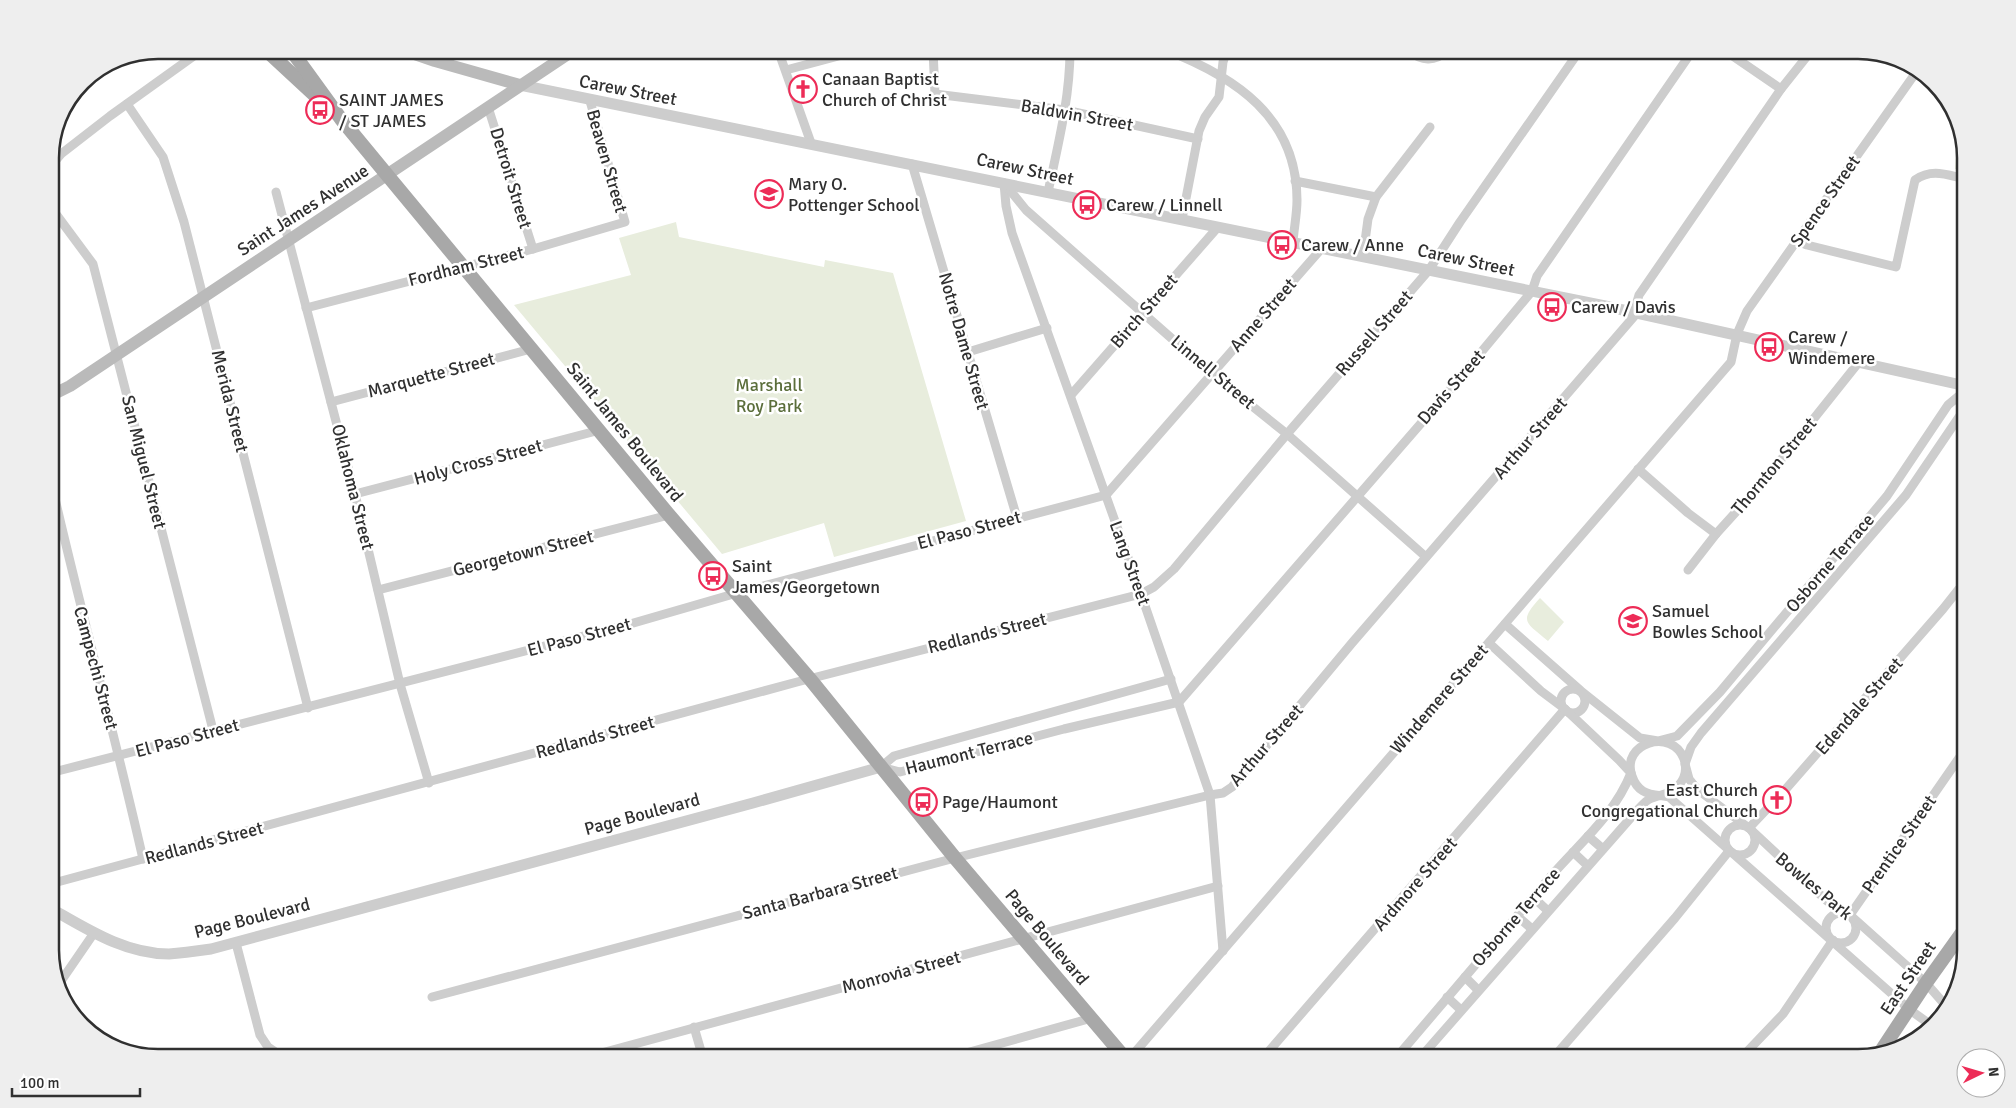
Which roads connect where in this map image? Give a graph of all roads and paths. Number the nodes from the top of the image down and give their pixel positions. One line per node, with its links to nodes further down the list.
1 (190, 59): 22 (street)
2 (276, 59): 25 (main road, Saint James Boulevard)
3 (298, 59): 25 (main road, Saint James Boulevard)
4 (429, 59): 19 (main road, Carew Street)
5 (560, 59): 19 (main road, Saint James Avenue)
6 (782, 59): 16 (street)
7 (827, 59): 16 (street)
8 (933, 59): 24 (street, Baldwin Street)
9 (1070, 59): 24 (street)
10 (1189, 59): 18 (street)
11 (1224, 59): 18 (street)
12 (1574, 59): 49 (street, Russell Street)
13 (1687, 59): 50 (street, Davis Street)
14 (1737, 59): 20 (street)
15 (1805, 59): 20 (street, Arthur Street)
16 (786, 70): 28 (street)
17 (1914, 76): 43 (street, Spence Street)
18 (1222, 77): 27 (street); 33 (street)
19 (520, 85): 21 (street, Carew Street); 23 (main road, Saint James Avenue)
20 (1781, 89): 54 (street, Arthur Street)
21 (590, 100): 28 (street, Carew Street); 40 (street, Beaven Street)
22 (127, 104): 29 (street); 51 (street, Merida Street)
23 (488, 107): 31 (main road, Saint James Avenue); 46 (street, Detroit Street)
24 (1065, 110): 27 (street, Baldwin Street); 36 (street)
25 (341, 119): 31 (main road, Saint James Boulevard)
26 (1430, 127): 37 (street)
27 (1198, 139): 39 (street)
28 (811, 143): 30 (street, Carew Street)
29 (59, 157)
30 (912, 164): 34 (street, Carew Street); 58 (street, Notre Dame Street)
31 (388, 176): 42 (main road, Saint James Avenue); 48 (main road, Saint James Boulevard)
32 (1957, 178): 43 (street)
33 (1295, 181): 37 (street); 44 (street)
34 (1004, 183): 36 (street, Carew Street); 53 (street, Linnell Street); 55 (street, Lang Street)
35 (276, 192): 42 (street, Oklahoma Street)
36 (1048, 192): 39 (street, Carew Street)
37 (1376, 197): 47 (street)
38 (59, 218): 59 (street, San Miguel Street)
39 (1182, 219): 41 (street, Carew Street)
40 (625, 222): 46 (street, Fordham Street)
41 (1218, 227): 44 (street, Carew Street); 53 (street, Birch Street)
42 (289, 239): 51 (main road, Saint James Avenue); 52 (street, Oklahoma Street)
43 (1797, 241): 56 (street, Spence Street)
44 (1292, 242): 45 (street, Carew Street)
45 (1322, 248): 47 (street, Carew Street); 61 (street, Anne Street)
46 (533, 249): 48 (street, Fordham Street)
47 (1363, 256): 49 (street, Carew Street)
48 (463, 266): 52 (street, Fordham Street); 57 (main road, Saint James Boulevard)
49 (1429, 270): 50 (street, Carew Street); 69 (street, Russell Street)
50 (1532, 291): 54 (street, Carew Street); 73 (street, Davis Street)
51 (203, 296): 59 (main road, Saint James Avenue); 91 (street, Merida Street)
52 (306, 308): 66 (street, Oklahoma Street)
53 (1143, 312): 61 (street, Linnell Street); 64 (street, Birch Street)
54 (1637, 313): 56 (street, Carew Street); 78 (street, Arthur Street)
55 (1047, 328): 58 (street); 64 (street, Lang Street)
56 (1737, 334): 60 (street, Carew Street); 70 (street, Windemere Street)
57 (532, 348): 66 (street, Marquette Street); 68 (main road, Saint James Boulevard)
58 (968, 352): 76 (street, Notre Dame Street)
59 (117, 354): 63 (main road, Saint James Avenue); 94 (street, San Miguel Street)
60 (1859, 362): 62 (street, Carew Street); 77 (street, Thornton Street)
61 (1212, 374): 69 (street, Linnell Street); 72 (street, Anne Street)
62 (1957, 384)
63 (59, 392)
64 (1071, 395): 72 (street, Lang Street)
65 (1957, 398): 96 (street, Osborne Terrace)
66 (331, 402): 71 (street, Oklahoma Street)
67 (1957, 420): 99 (street, Osborne Terrace)
68 (600, 430): 71 (street, Holy Cross Street); 74 (main road, Saint James Boulevard)
69 (1287, 434): 73 (street, Linnell Street); 83 (street, Russell Street)
70 (1638, 469): 77 (street); 84 (street, Windemere Street)
71 (355, 494): 80 (street, Oklahoma Street)
72 (1106, 495): 76 (street, El Paso Street); 83 (street, Lang Street)
73 (1356, 496): 78 (street, Linnell Street); 90 (street, Davis Street)
74 (669, 515): 80 (street, Georgetown Street); 82 (main road, Saint James Boulevard)
75 (59, 517): 97 (street, Campechi Street)
76 (1016, 518): 82 (street, El Paso Street)
77 (1716, 534): 79 (street, Thornton Street)
78 (1426, 557): 104 (street, Arthur Street)
79 (1688, 570)
80 (378, 590): 88 (street, Oklahoma Street)
81 (1957, 591): 106 (street, Edendale Street)
82 (737, 593): 86 (main road, Saint James Boulevard); 88 (street, El Paso Street)
83 (1142, 594): 86 (street, Redlands Street); 87 (street, Lang Street)
84 (1505, 624): 85 (street, Windemere Street); 89 (street, Bowles Park)
85 (1488, 643): 92 (street, Bowles Park); 127 (street, Windemere Street)
86 (810, 679): 100 (main road, Saint James Boulevard); 103 (street, Redlands Street)
87 (1171, 679): 90 (street, Lang Street); 93 (street, Haumont Terrace)
88 (400, 684): 91 (street, El Paso Street); 103 (street, Oklahoma Street)
89 (1581, 691): 92 (street, Ardmore Street); 92 (street); 96 (street, Bowles Park)
90 (1179, 702): 95 (street, Haumont Terrace); 104 (street, Lang Street)
91 (308, 708): 94 (street, El Paso Street)
92 (1565, 709): 102 (street, Bowles Park); 147 (street, Ardmore Street)
93 (1040, 716): 95 (street); 100 (street, Haumont Terrace)
94 (213, 730): 97 (street, El Paso Street)
95 (1045, 734): 100 (street, Haumont Terrace)
96 (1658, 741): 99 (street, Bowles Park); 102 (street)
97 (119, 756): 101 (street, El Paso Street); 112 (street, Campechi Street)
98 (1957, 761): 119 (street, Prentice Street)
99 (1685, 764): 105 (street); 106 (street, Bowles Park)
100 (881, 767): 111 (main road, Page Boulevard); 126 (street, Page Boulevard)
101 (59, 772)
102 (1631, 774): 105 (street, Bowles Park); 107 (street, Osborne Terrace)
103 (428, 782): 112 (street, Redlands Street)
104 (1210, 795): 111 (street, Santa Barbara Street); 115 (street, Lang Street)
105 (1662, 795): 108 (street, Osborne Terrace); 109 (street, Bowles Park)
106 (1749, 828): 109 (street); 109 (street); 119 (street, Bowles Park)
107 (1588, 836): 108 (street); 110 (street, Osborne Terrace)
108 (1603, 849): 113 (street, Osborne Terrace)
109 (1729, 851): 125 (street, Bowles Park); 150 (street)
110 (1573, 852): 113 (street); 116 (street, Osborne Terrace)
111 (955, 858): 123 (main road, Page Boulevard); 133 (street, Santa Barbara Street)
112 (143, 859): 114 (street, Redlands Street)
113 (1588, 866): 117 (street, Osborne Terrace)
114 (59, 882)
115 (1218, 886): 123 (street, Monrovia Street); 127 (street, Lang Street)
116 (1533, 897): 117 (street); 120 (street, Osborne Terrace)
117 (1548, 911): 121 (street, Osborne Terrace)
118 (59, 913): 122 (street, Page Boulevard)
119 (1850, 915): 125 (street); 125 (street); 130 (street, Bowles Park)
120 (1517, 916): 121 (street); 128 (street, Osborne Terrace)
121 (1532, 929): 131 (street, Osborne Terrace)
122 (94, 933): 126 (street, Page Boulevard); 129 (street)
123 (1024, 938): 137 (main road, Page Boulevard); 139 (street, Monrovia Street)
124 (1957, 939): 130 (main road, East Street)
125 (1833, 940): 136 (street, Bowles Park); 151 (street)
126 (236, 943): 141 (street)
127 (1224, 951): 146 (street, Windemere Street)
128 (1465, 977): 131 (street); 132 (street, Osborne Terrace)
129 (63, 978)
130 (1926, 983): 134 (street, Bowles Park); 136 (main road, East Street)
131 (1478, 990): 135 (street, Osborne Terrace)
132 (1448, 997): 135 (street); 148 (street, Osborne Terrace)
133 (432, 998)
134 (1943, 1002)
135 (1461, 1010): 149 (street, Osborne Terrace)
136 (1910, 1010): 138 (street, Bowles Park); 140 (main road, East Street)
137 (1092, 1018): 144 (street); 145 (main road, Page Boulevard)
138 (1927, 1022)
139 (694, 1027): 142 (street, Monrovia Street); 143 (street)
140 (1885, 1045)
141 (271, 1049)
142 (615, 1049)
143 (700, 1049)
144 (980, 1049)
145 (1118, 1049)
146 (1138, 1049)
147 (1271, 1049)
148 (1404, 1049)
149 (1428, 1049)
150 (1561, 1049)
151 (1750, 1049)

